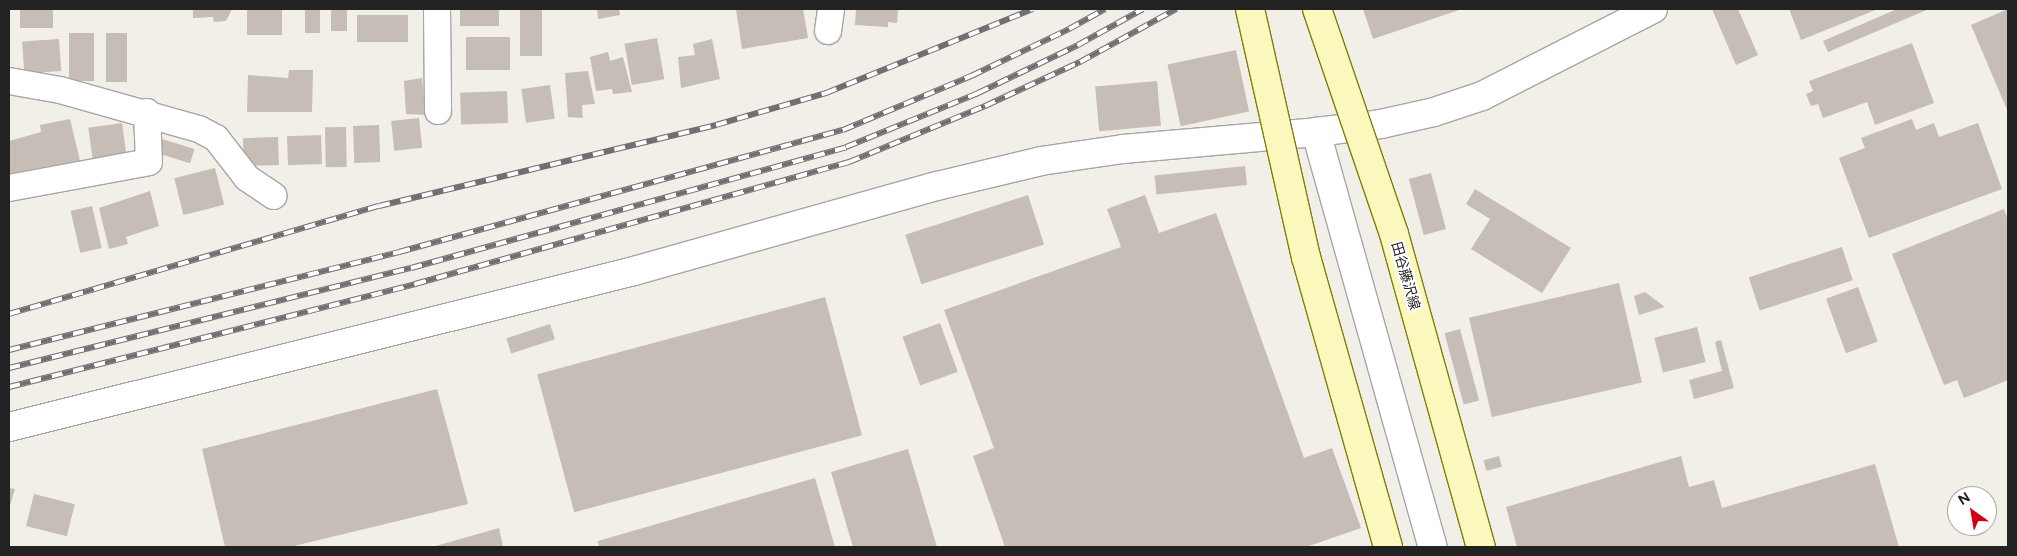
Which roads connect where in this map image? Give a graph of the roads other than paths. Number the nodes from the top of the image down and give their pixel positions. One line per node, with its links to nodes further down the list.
1 (437, 9): 6 (street)
2 (1250, 9): 12 (main road, bridge)
3 (1317, 9): 14 (main road, 田谷藤沢線, bridge)
4 (1653, 9): 8 (street)
5 (9, 81): 7 (street)
6 (438, 111)
7 (147, 112): 9 (street); 10 (street)
8 (1316, 132): 11 (street); 13 (street)
9 (9, 188)
10 (274, 196)
11 (9, 427)
12 (1388, 547)
13 (1433, 547)
14 (1481, 547)

